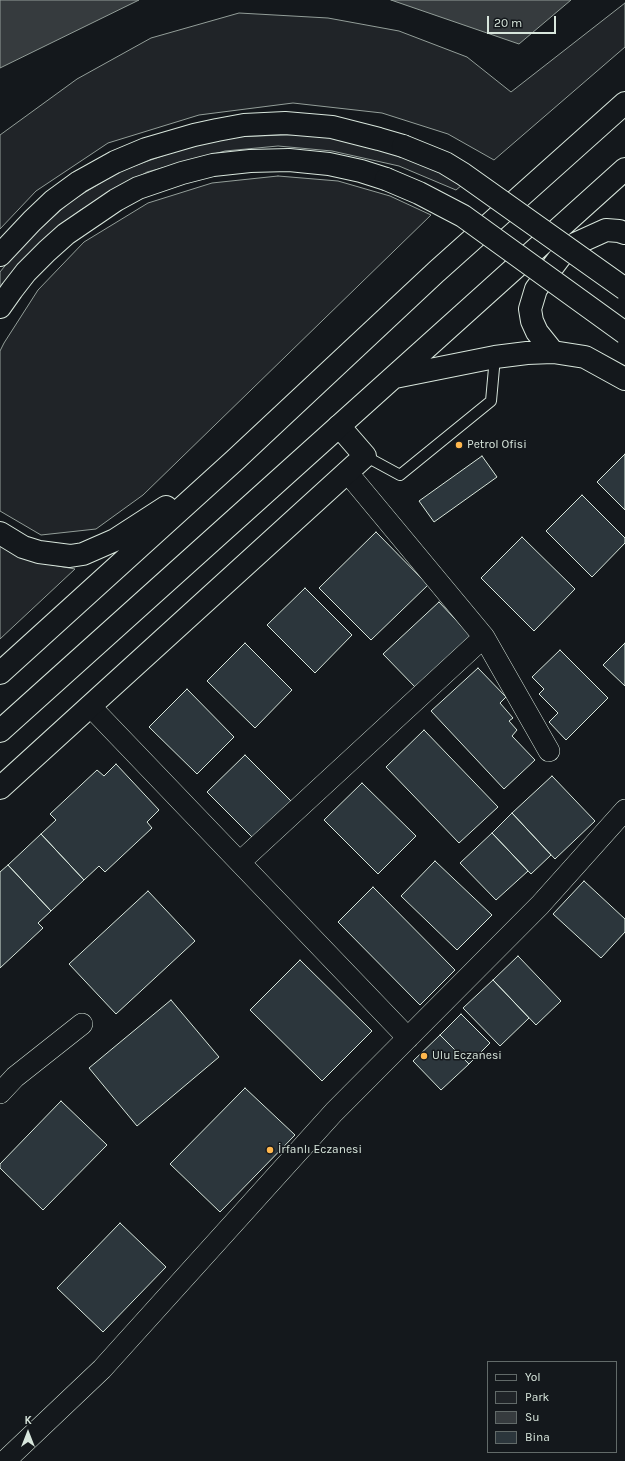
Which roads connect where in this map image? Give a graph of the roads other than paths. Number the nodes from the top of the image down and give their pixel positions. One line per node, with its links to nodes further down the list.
1 (625, 103): 14 (main road)
2 (625, 169): 10 (main road)
3 (625, 233): 8 (main road)
4 (0, 255): 5 (main road, bridge)
5 (625, 289)
6 (0, 307): 7 (main road, bridge)
7 (625, 333)
8 (554, 352): 9 (main road); 11 (main road)
9 (495, 356): 10 (main road); 13 (lane)
10 (394, 377): 12 (main road)
11 (625, 379)
12 (339, 426): 13 (main road); 20 (main road)
13 (365, 456): 15 (main road)
14 (235, 460): 16 (main road); 18 (main road)
15 (347, 472): 17 (street); 19 (main road)
16 (0, 533)
17 (484, 637): 21 (street); 24 (street)
18 (0, 673)
19 (90, 706): 22 (main road); 24 (street)
20 (0, 730)
21 (549, 751)
22 (0, 788)
23 (625, 810): 26 (street)
24 (240, 862): 26 (street)
25 (82, 1024): 27 (street)
26 (408, 1038): 28 (street)
27 (0, 1093)
28 (5, 1461)

